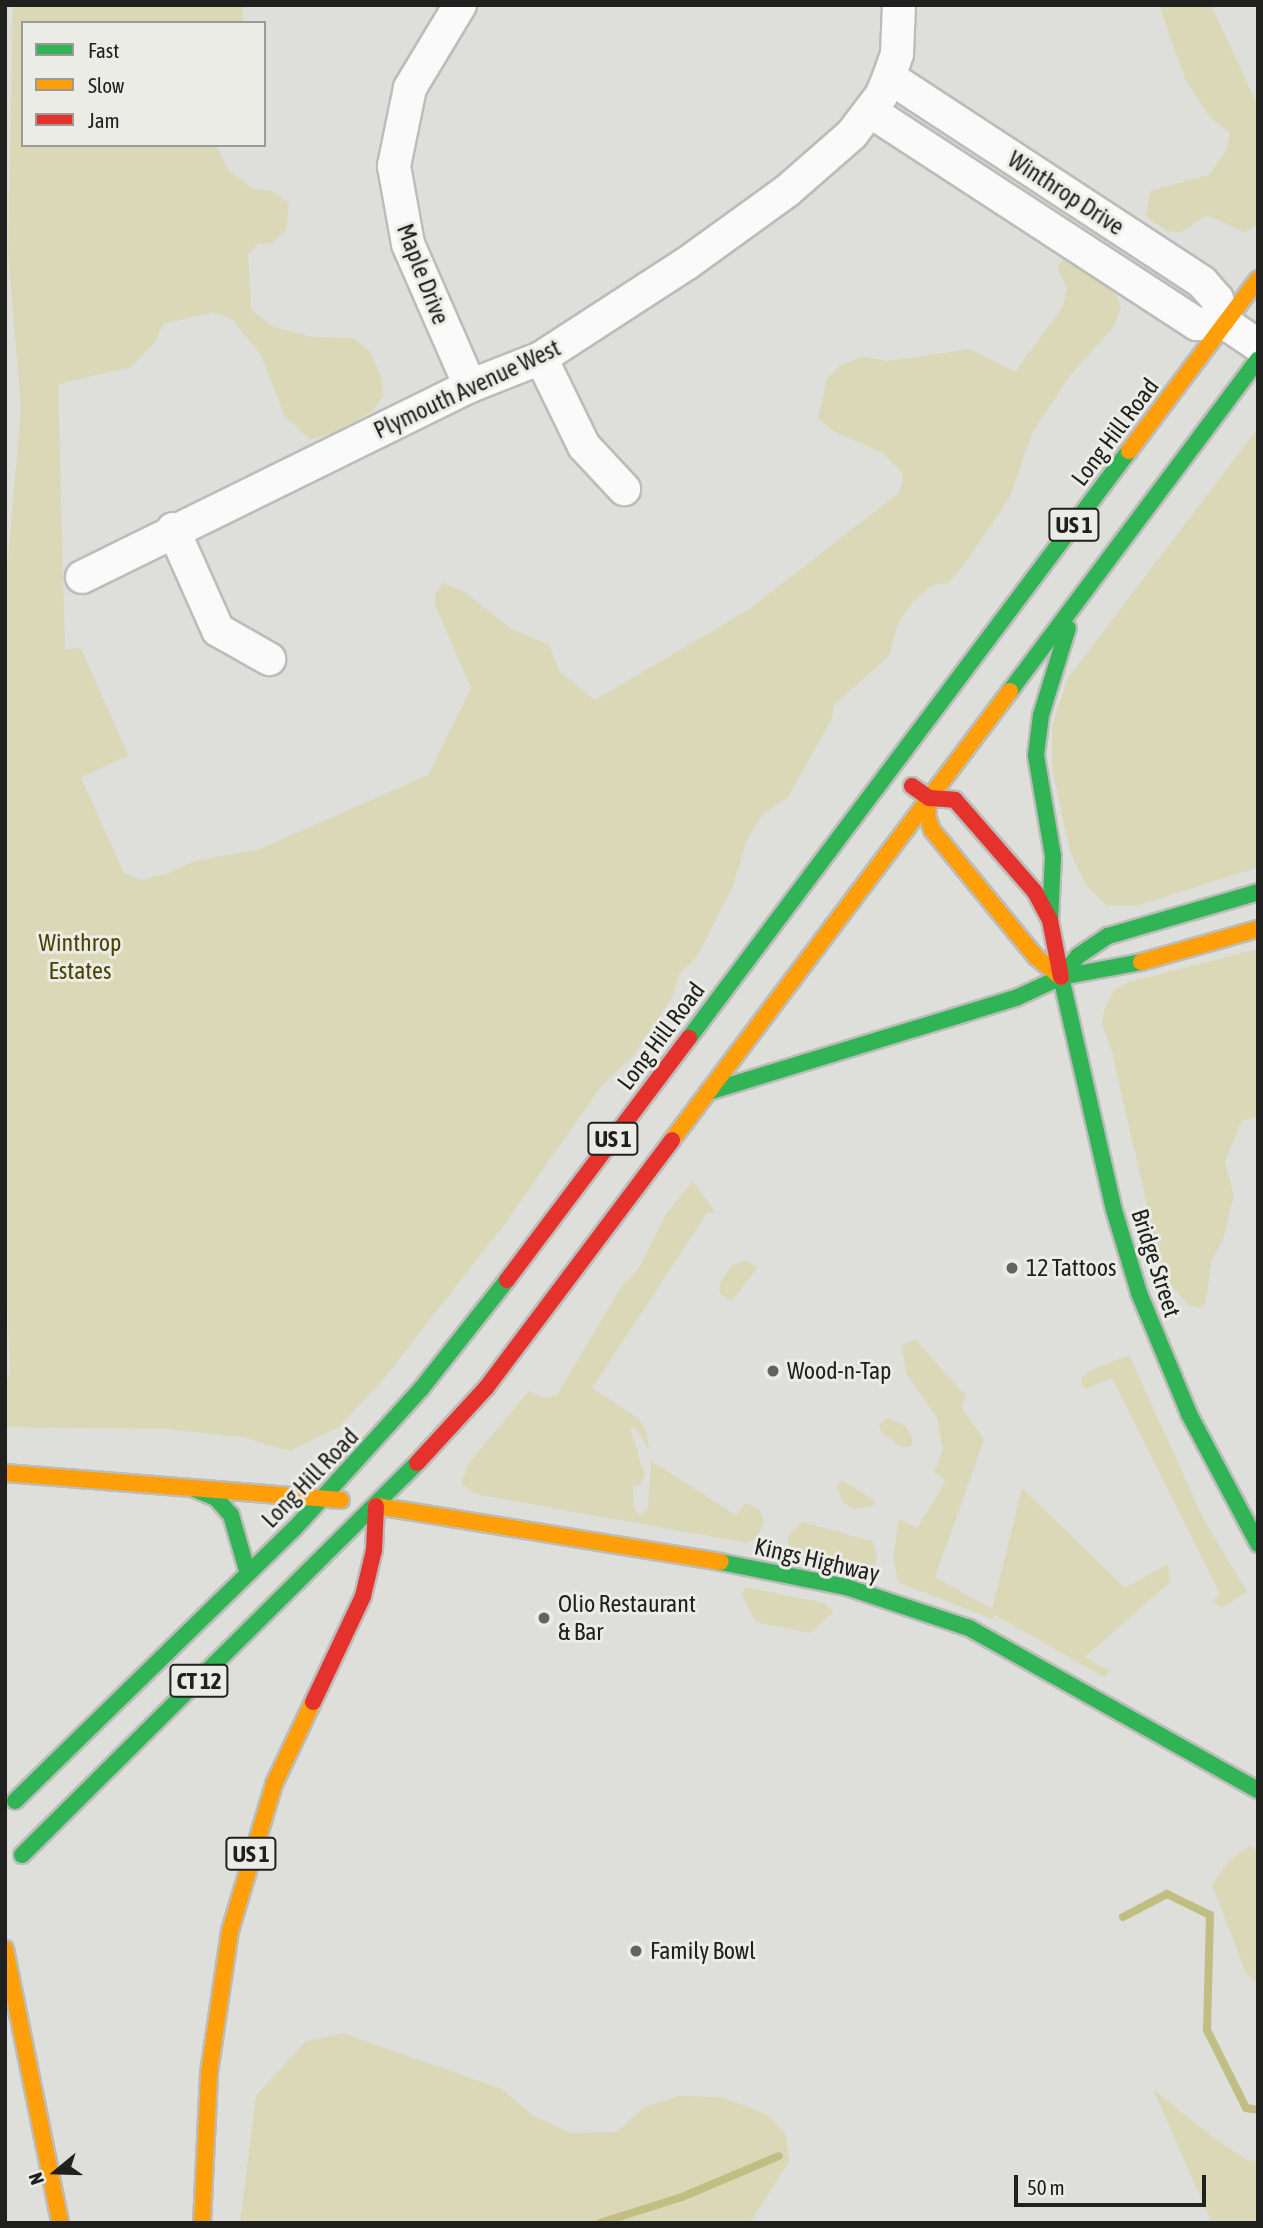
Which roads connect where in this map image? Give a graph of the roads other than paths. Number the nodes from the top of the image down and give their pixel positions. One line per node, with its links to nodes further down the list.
1 (460, 5): 9 (street, Maple Drive)
2 (899, 5): 3 (street)
3 (880, 95): 5 (street, Winthrop Drive); 7 (street, Plymouth Avenue West)
4 (1258, 279): 5 (main road, Long Hill Road / US 1)
5 (1225, 323): 6 (street); 15 (main road, Long Hill Road / US 1)
6 (1258, 345)
7 (541, 358): 9 (street, Plymouth Avenue West); 10 (street)
8 (1258, 360): 13 (main road, US 1)
9 (470, 386): 11 (street, Plymouth Avenue West)
10 (624, 489)
11 (173, 529): 12 (street, Plymouth Avenue West); 14 (street)
12 (82, 578)
13 (1076, 603): 16 (main road, US 1); 18 (main road)
14 (269, 659)
15 (890, 770): 16 (main road, Bridge Street); 24 (main road, Long Hill Road / US 1)
16 (929, 798): 18 (main road, Bridge Street); 20 (main road); 21 (main road, US 1)
17 (1258, 892): 20 (main road)
18 (1049, 920): 20 (main road, Bridge Street)
19 (1258, 929): 20 (main road)
20 (1061, 977): 21 (main road); 26 (main road, Bridge Street)
21 (708, 1092): 25 (main road, US 1)
22 (5, 1473): 23 (main road, Kings Highway)
23 (180, 1485): 24 (main road, Kings Highway); 27 (main road)
24 (324, 1498): 25 (main road, Kings Highway); 27 (main road, Long Hill Road / US 1)
25 (376, 1506): 28 (main road, Kings Highway); 30 (main road, CT 12); 33 (main road, US 1)
26 (1258, 1544)
27 (248, 1574): 29 (main road, Long Hill Road / US 1)
28 (1258, 1790)
29 (15, 1801)
30 (22, 1855)
31 (6, 1950): 32 (main road)
32 (60, 2223)
33 (202, 2223)

